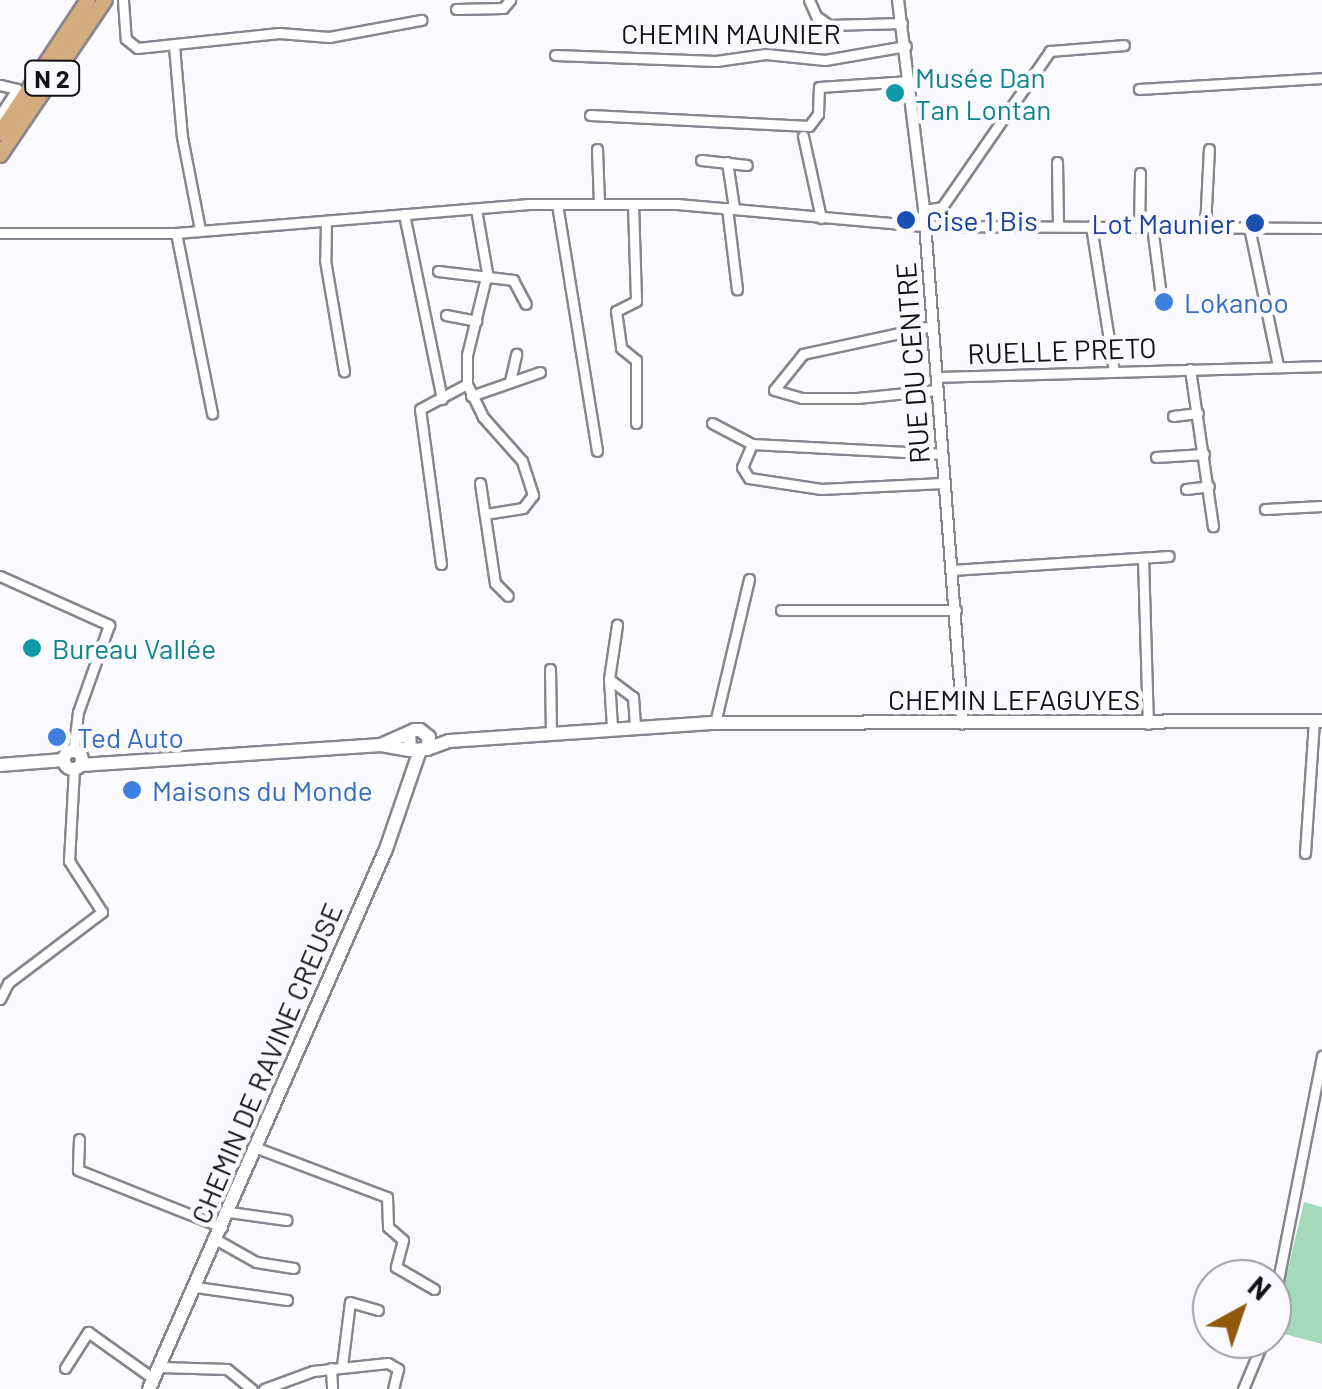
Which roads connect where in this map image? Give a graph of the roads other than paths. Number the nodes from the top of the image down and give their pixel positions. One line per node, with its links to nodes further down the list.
1 (88, 0): 20 (highway, N 2)
2 (104, 0): 24 (highway, N 2)
3 (123, 0): 10 (street)
4 (510, 0): 7 (street)
5 (809, 0): 9 (street)
6 (898, 0): 9 (street, RUE DU CENTRE)
7 (456, 9)
8 (421, 20): 10 (street)
9 (902, 23): 11 (street, RUE DU CENTRE)
10 (174, 46): 47 (street)
11 (906, 46): 13 (street, CHEMIN MAUNIER); 15 (street, RUE DU CENTRE)
12 (1124, 46): 35 (street)
13 (555, 55)
14 (1322, 78): 17 (street)
15 (910, 80): 19 (street); 35 (street, RUE DU CENTRE)
16 (0, 84): 18 (street)
17 (1139, 89)
18 (0, 114)
19 (590, 115)
20 (0, 133)
21 (804, 136): 37 (street)
22 (597, 149): 31 (street)
23 (1209, 149): 44 (street)
24 (0, 155)
25 (701, 160): 26 (street)
26 (727, 162): 28 (street); 33 (street)
27 (1057, 162): 40 (street)
28 (747, 165)
29 (1140, 173): 42 (street)
30 (557, 204): 31 (street); 34 (street); 77 (street)
31 (599, 204): 32 (street)
32 (633, 204): 33 (street); 74 (street)
33 (731, 208): 37 (street); 52 (street)
34 (476, 209): 36 (street); 51 (street)
35 (924, 210): 39 (street, RUE DU CENTRE)
36 (404, 214): 38 (street); 70 (street)
37 (822, 218): 39 (street)
38 (326, 220): 47 (street); 62 (street)
39 (924, 226): 40 (street); 57 (street, RUE DU CENTRE)
40 (1058, 226): 41 (street)
41 (1091, 226): 42 (street); 63 (street)
42 (1139, 226): 43 (street)
43 (1152, 226): 44 (street); 54 (street)
44 (1205, 226): 45 (street)
45 (1249, 227): 46 (street); 59 (street)
46 (1322, 228)
47 (200, 230): 48 (street)
48 (176, 232): 49 (street); 71 (street)
49 (0, 233)
50 (438, 271): 51 (street)
51 (487, 273): 53 (street); 56 (street)
52 (737, 289)
53 (526, 304)
54 (1162, 304)
55 (446, 315): 56 (street)
56 (476, 321): 67 (street)
57 (932, 326): 65 (street, RUE DU CENTRE); 68 (street)
58 (516, 354): 66 (street)
59 (1278, 366): 60 (street, RUELLE PRETO); 61 (street, RUELLE PRETO)
60 (1322, 366)
61 (1190, 369): 63 (street, RUELLE PRETO); 72 (street, RUELLE PRETO)
62 (344, 371)
63 (1114, 371): 65 (street, RUELLE PRETO)
64 (540, 372): 66 (street)
65 (936, 377): 68 (street, RUE DU CENTRE)
66 (510, 381): 69 (street)
67 (467, 384): 69 (street); 70 (street)
68 (937, 390): 78 (street, RUE DU CENTRE)
69 (472, 396): 87 (street)
70 (442, 400): 91 (street)
71 (212, 413)
72 (1198, 413): 73 (street); 79 (street, RUELLE PRETO)
73 (1173, 416)
74 (636, 423)
75 (712, 423): 76 (street)
76 (752, 444): 78 (street); 81 (street)
77 (598, 451)
78 (940, 454): 81 (street, RUE DU CENTRE)
79 (1204, 454): 80 (street); 83 (street, RUELLE PRETO)
80 (1156, 457)
81 (943, 483): 92 (street, RUE DU CENTRE)
82 (480, 484): 87 (street)
83 (1209, 486): 84 (street); 88 (street, RUELLE PRETO)
84 (1186, 489)
85 (1322, 506): 86 (street)
86 (1265, 509)
87 (484, 514): 95 (street)
88 (1213, 526)
89 (1169, 556): 90 (street)
90 (1143, 558): 92 (street); 104 (street)
91 (441, 564)
92 (952, 570): 97 (street, RUE DU CENTRE)
93 (0, 576): 113 (street)
94 (749, 579): 102 (street)
95 (508, 596)
96 (780, 610): 97 (street)
97 (956, 610): 103 (street, RUE DU CENTRE)
98 (618, 625): 100 (street)
99 (550, 669): 109 (street)
100 (609, 679): 105 (street); 106 (street)
101 (1318, 721): 104 (main road, CHEMIN LEFAGUYES); 115 (street, CHEMIN LEFAGUYES)
102 (715, 723): 103 (main road, CHEMIN LEFAGUYES); 105 (main road, CHEMIN LEFAGUYES)
103 (963, 724): 104 (main road, CHEMIN LEFAGUYES)
104 (1148, 724)
105 (635, 726): 106 (main road, CHEMIN LEFAGUYES)
106 (612, 727): 109 (main road, CHEMIN LEFAGUYES)
107 (426, 732): 108 (main road, CHEMIN LEFAGUYES); 110 (main road, CHEMIN LEFAGUYES); 112 (main road)
108 (409, 734): 111 (main road, CHEMIN LEFAGUYES); 112 (main road)
109 (551, 734): 110 (main road, CHEMIN LEFAGUYES)
110 (449, 742): 112 (main road, CHEMIN LEFAGUYES)
111 (380, 745): 112 (main road, CHEMIN LEFAGUYES); 113 (main road, CHEMIN LEFAGUYES)
112 (418, 750): 122 (main road, CHEMIN DE RAVINE CREUSE)
113 (77, 760): 114 (main road, CHEMIN LEFAGUYES); 116 (street)
114 (0, 765)
115 (1305, 853)
116 (4, 979): 117 (street)
117 (0, 999)
118 (1322, 1056): 119 (street)
119 (1308, 1131): 120 (street); 126 (street)
120 (1322, 1132)
121 (79, 1140): 125 (street)
122 (257, 1148): 123 (main road, CHEMIN DE RAVINE CREUSE); 129 (street)
123 (229, 1212): 124 (street); 125 (main road, CHEMIN DE RAVINE CREUSE)
124 (286, 1220)
125 (220, 1234): 127 (street); 128 (main road, CHEMIN DE RAVINE CREUSE)
126 (1282, 1259)
127 (294, 1268)
128 (196, 1287): 130 (street); 135 (main road, CHEMIN DE RAVINE CREUSE)
129 (434, 1290)
130 (287, 1300)
131 (378, 1310): 133 (street)
132 (1256, 1359): 140 (street)
133 (337, 1367): 137 (street); 138 (street); 139 (street)
134 (66, 1368): 135 (street)
135 (154, 1378): 136 (street)
136 (252, 1389)
137 (264, 1389)
138 (332, 1389)
139 (393, 1389)
140 (1243, 1389)

